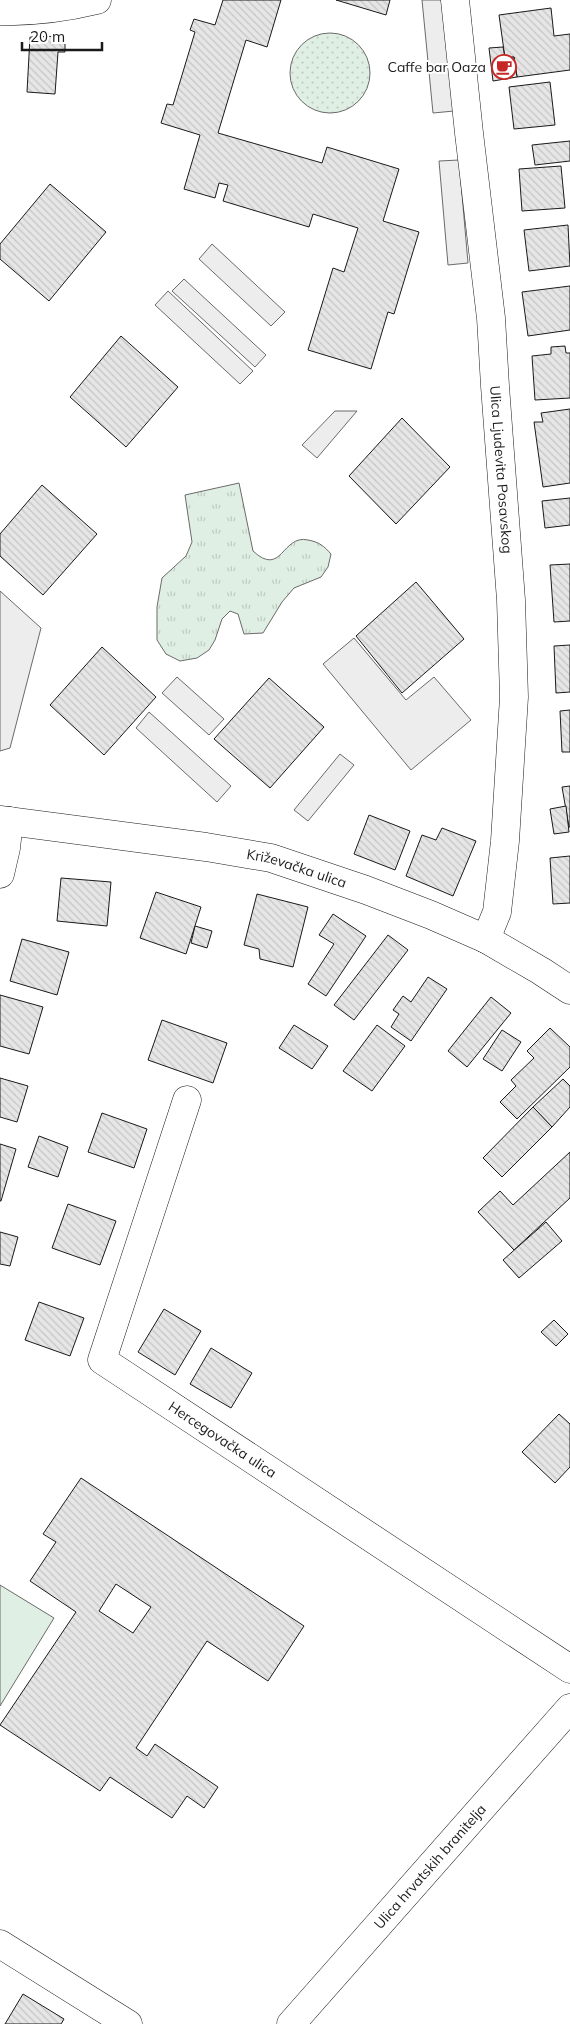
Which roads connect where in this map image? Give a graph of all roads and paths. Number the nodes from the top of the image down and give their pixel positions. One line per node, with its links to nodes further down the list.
1 (96, 0): 3 (street)
2 (455, 0): 6 (street, Ulica Ljudevita Posavskog)
3 (0, 11)
4 (4, 820): 5 (street); 6 (street, Križevačka ulica)
5 (0, 874)
6 (486, 940): 7 (street, Križevačka ulica)
7 (570, 990)
8 (187, 1100): 9 (street, Hercegovačka ulica)
9 (570, 1669)
10 (570, 1708): 13 (street, Ulica hrvatskih branitelja)
11 (0, 1944): 12 (street)
12 (128, 2024)
13 (291, 2024)

